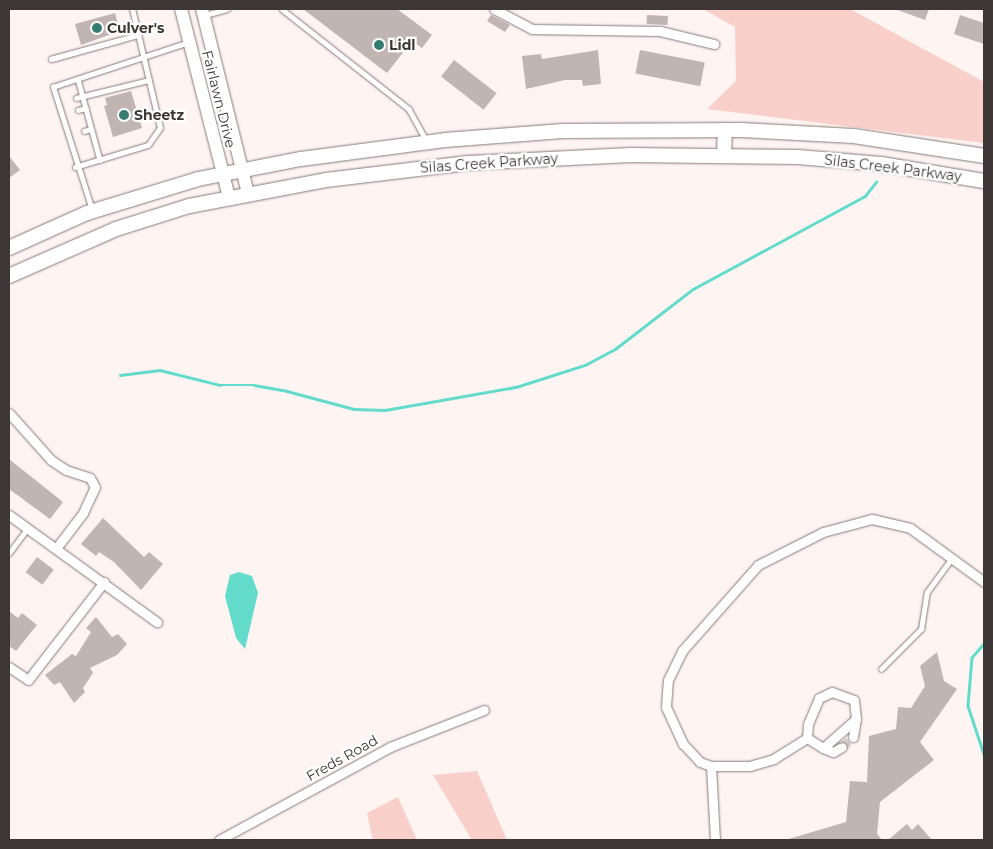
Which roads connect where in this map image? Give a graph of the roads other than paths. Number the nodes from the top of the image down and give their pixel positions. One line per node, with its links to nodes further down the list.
1 (132, 9): 7 (lane)
2 (181, 9): 8 (main road, Fairlawn Drive)
3 (227, 9): 6 (lane)
4 (282, 9): 25 (lane)
5 (494, 9): 9 (street)
6 (203, 12): 30 (main road, Fairlawn Drive)
7 (138, 35): 10 (lane); 11 (lane)
8 (190, 42): 10 (lane); 31 (main road, Fairlawn Drive)
9 (714, 44)
10 (144, 58): 12 (lane); 13 (lane)
11 (51, 59)
12 (78, 79): 14 (lane); 29 (lane)
13 (149, 80): 14 (lane); 28 (lane)
14 (82, 96): 15 (lane); 16 (lane)
15 (76, 98)
16 (86, 108): 17 (lane); 18 (lane)
17 (78, 110)
18 (88, 118): 19 (lane); 20 (lane)
19 (81, 120)
20 (91, 129): 22 (lane); 23 (lane)
21 (725, 130): 25 (main road, Silas Creek Parkway); 26 (main road); 27 (main road, Silas Creek Parkway)
22 (84, 131)
23 (94, 140): 24 (lane); 28 (lane)
24 (87, 142)
25 (427, 142): 30 (main road, Silas Creek Parkway)
26 (724, 154): 32 (main road, Silas Creek Parkway); 33 (main road, Silas Creek Parkway)
27 (984, 156)
28 (100, 160): 29 (lane)
29 (75, 167): 35 (lane)
30 (244, 168): 31 (main road, Silas Creek Parkway); 33 (main road, Fairlawn Drive)
31 (222, 173): 34 (main road, Fairlawn Drive); 35 (main road, Silas Creek Parkway)
32 (984, 181)
33 (248, 193): 34 (main road, Silas Creek Parkway)
34 (228, 197): 37 (main road, Silas Creek Parkway)
35 (92, 212): 36 (main road, Silas Creek Parkway)
36 (9, 248)
37 (9, 276)
38 (9, 413): 41 (street)
39 (9, 515): 40 (street)
40 (28, 528): 41 (street); 42 (lane)
41 (57, 547): 44 (street)
42 (9, 553)
43 (952, 558): 45 (street); 48 (lane); 55 (street)
44 (104, 582): 46 (street); 47 (street)
45 (984, 582)
46 (157, 622)
47 (9, 667)
48 (881, 669)
49 (484, 710): 56 (street, Freds Road)
50 (856, 719): 51 (street); 52 (street); 54 (street)
51 (853, 737)
52 (807, 738): 54 (street); 55 (street)
53 (842, 747): 54 (street)
54 (823, 748)
55 (711, 766): 57 (street)
56 (219, 840)
57 (715, 840)

